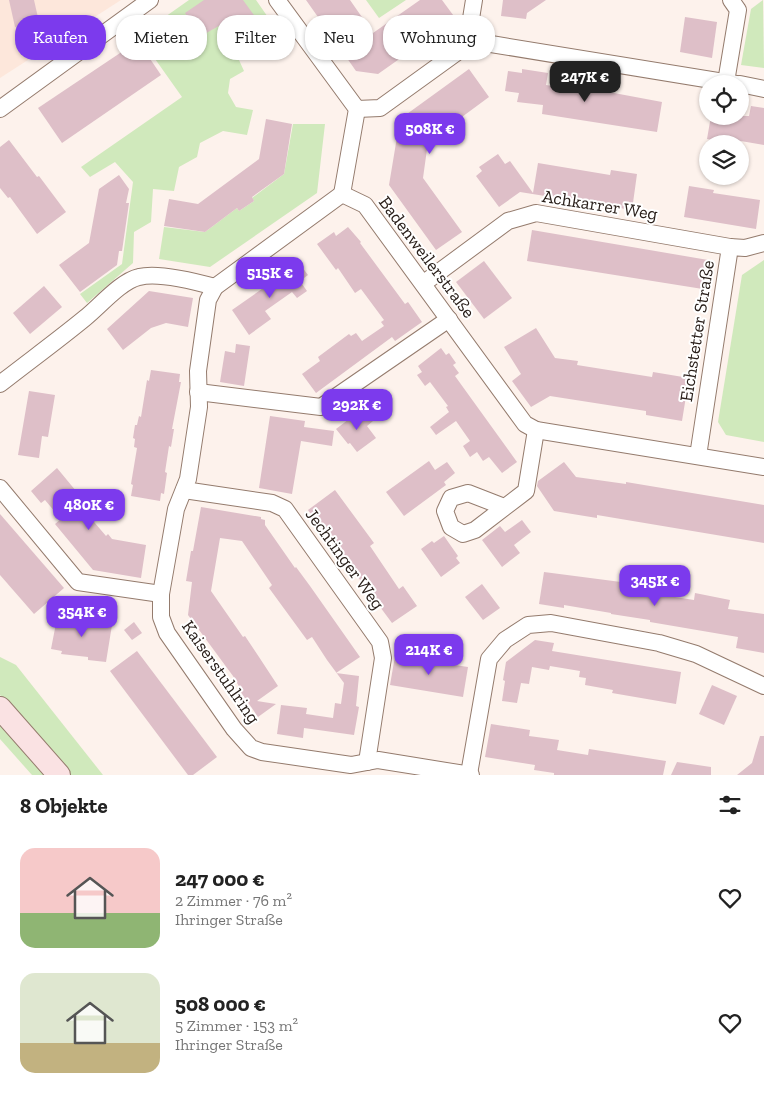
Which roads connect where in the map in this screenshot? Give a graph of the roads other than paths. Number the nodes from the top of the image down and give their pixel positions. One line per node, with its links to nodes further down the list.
1 (150, 0): 12 (street)
2 (277, 0): 13 (street)
3 (474, 0): 5 (street)
4 (730, 0): 8 (street)
5 (472, 15)
6 (495, 45): 9 (street)
7 (446, 60): 13 (street)
8 (734, 75)
9 (699, 77)
10 (749, 86): 11 (street)
11 (764, 88)
12 (0, 109)
13 (357, 109): 14 (street)
14 (342, 194): 17 (street, Badenweilerstraße); 18 (street)
15 (764, 243): 16 (street, Eichstetter Straße)
16 (730, 247): 17 (street, Achkarrer Weg); 23 (street, Eichstetter Straße)
17 (424, 283): 19 (street, Badenweilerstraße)
18 (215, 287): 20 (street); 21 (street, Kaiserstuhlring)
19 (450, 320): 21 (street); 22 (street, Badenweilerstraße)
20 (0, 384)
21 (198, 392): 26 (street, Kaiserstuhlring)
22 (536, 430): 23 (street); 27 (street)
23 (698, 456): 24 (street)
24 (764, 467)
25 (0, 488): 28 (street)
26 (184, 490): 28 (street, Kaiserstuhlring); 31 (street, Jechtinger Weg)
27 (504, 508)
28 (161, 594): 31 (street, Kaiserstuhlring)
29 (764, 686): 33 (street)
30 (0, 708): 32 (main road)
31 (367, 762): 33 (street, Kaiserstuhlring)
32 (58, 775)
33 (470, 775)

